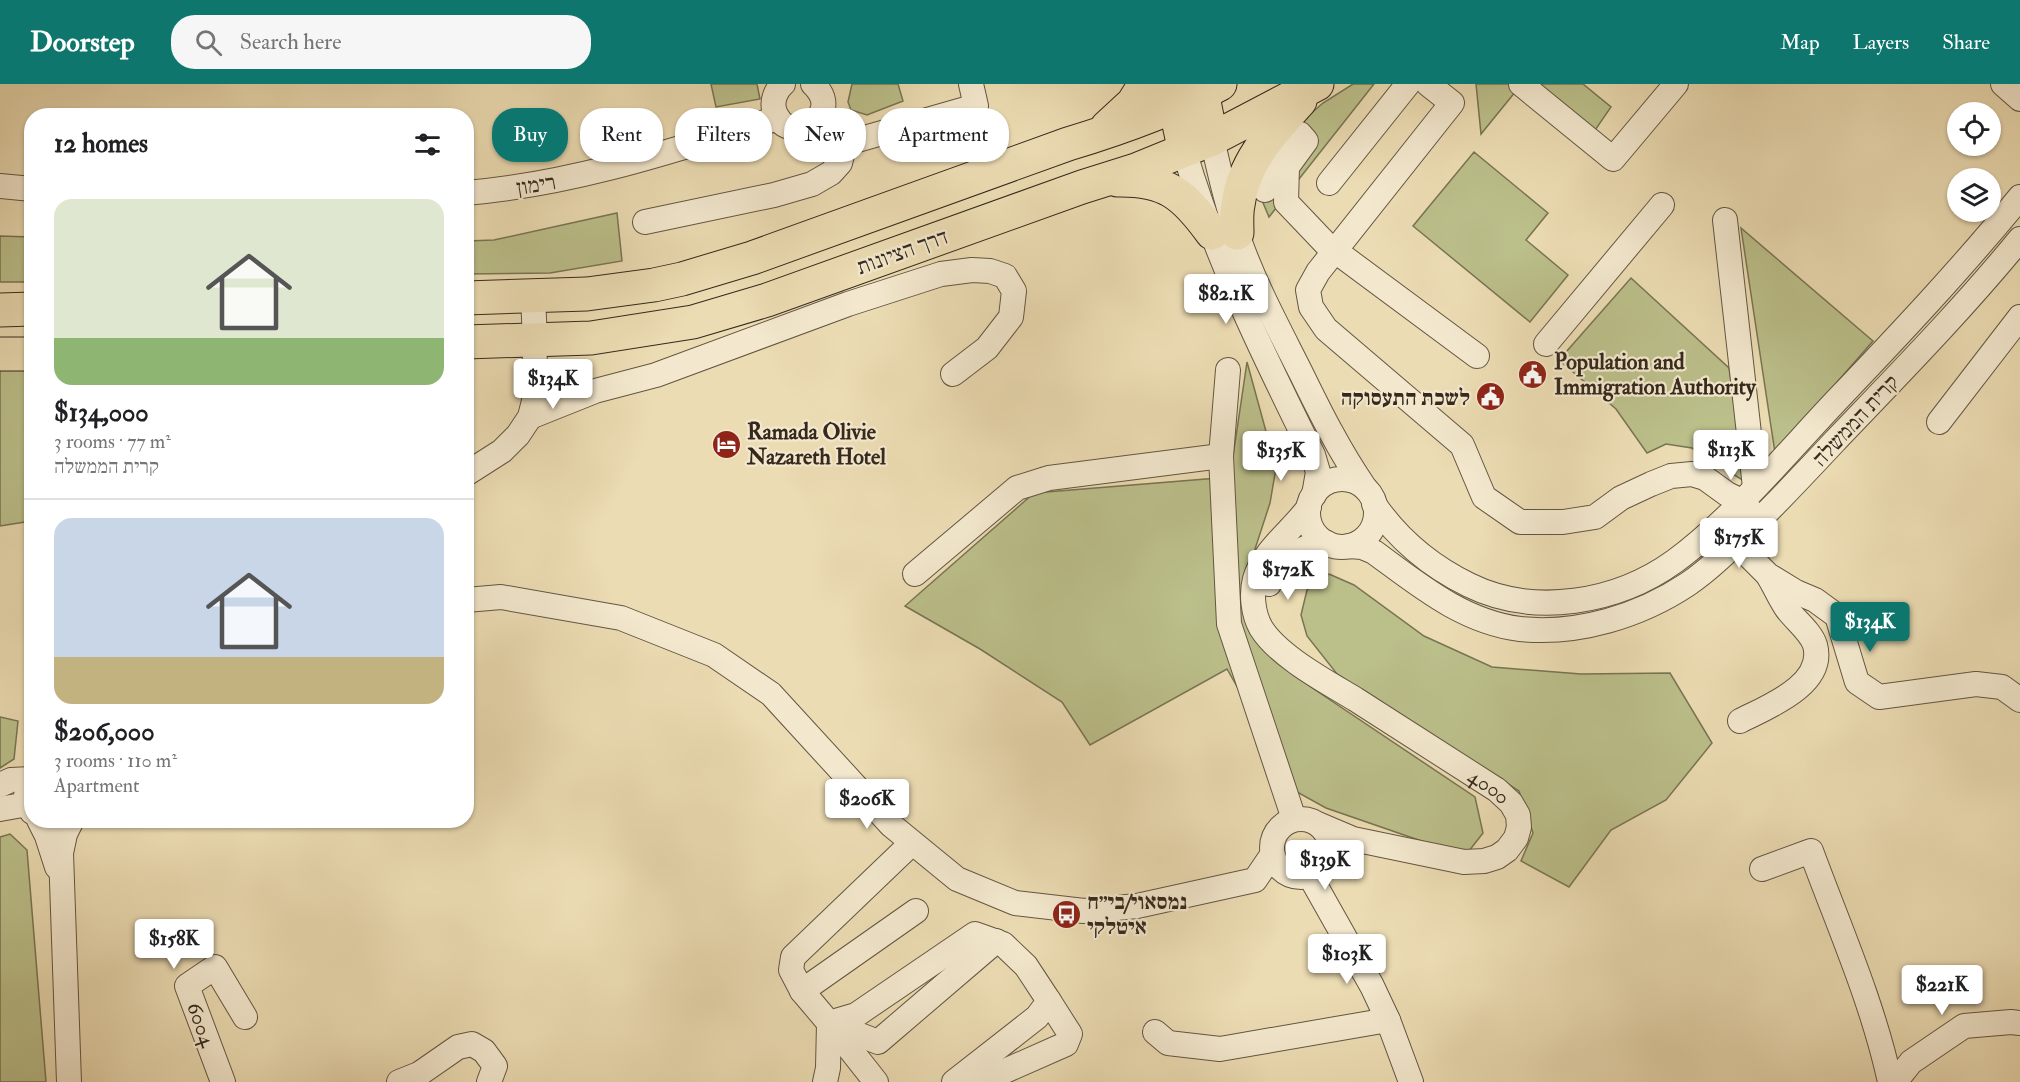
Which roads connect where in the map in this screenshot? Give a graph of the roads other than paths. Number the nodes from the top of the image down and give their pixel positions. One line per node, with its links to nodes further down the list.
1 (783, 84): 14 (street)
2 (813, 84): 13 (street)
3 (971, 84): 18 (street)
4 (1145, 84): 16 (highway)
5 (1317, 84): 17 (highway); 19 (highway, דרך הציונות)
6 (1408, 84): 22 (street)
7 (1428, 84): 32 (street)
8 (1521, 84): 9 (street)
9 (1676, 84)
10 (2003, 84): 12 (street)
11 (1194, 90): 16 (highway, דרך הציונות); 19 (main road)
12 (2020, 99)
13 (823, 108)
14 (778, 118): 15 (street); 25 (street, רימון)
15 (784, 122)
16 (1098, 135): 33 (highway, דרך הציונות)
17 (1269, 135): 30 (highway); 32 (street)
18 (866, 138)
19 (1198, 144): 21 (highway, דרך הציונות); 30 (street, קרית הממשלה)
20 (840, 162): 29 (street)
21 (1103, 180): 30 (highway); 38 (highway, דרך הציונות)
22 (1329, 183)
23 (0, 186): 24 (street)
24 (24, 188)
25 (474, 192)
26 (2020, 197): 51 (street, קרית הממשלה)
27 (1662, 205): 40 (street)
28 (1725, 220): 51 (street)
29 (645, 222)
30 (1225, 233): 48 (street, קרית הממשלה); 52 (street, קרית הממשלה)
31 (2020, 239): 54 (street, קרית הממשלה)
32 (1335, 251): 43 (street); 51 (street)
33 (533, 297): 34 (highway, דרך הציונות); 38 (street)
34 (474, 298)
35 (24, 309): 36 (highway)
36 (0, 310)
37 (2020, 317): 47 (street)
38 (535, 340): 39 (highway, דרך הציונות); 46 (street)
39 (474, 342)
40 (1546, 344)
41 (0, 354): 42 (highway)
42 (24, 354)
43 (1477, 356)
44 (1228, 370): 49 (street)
45 (953, 374): 46 (street)
46 (530, 417): 50 (street)
47 (1939, 422)
48 (1299, 425): 53 (street, קרית הממשלה); 55 (street)
49 (1221, 456): 58 (street); 68 (street)
50 (474, 469)
51 (1748, 494): 52 (street, קרית הממשלה); 54 (street)
52 (1369, 495): 53 (street); 57 (street)
53 (1312, 501): 55 (street, 4000); 57 (street, קרית הממשלה)
54 (1759, 520): 56 (street, קרית הממשלה)
55 (1280, 540): 61 (street, 4000)
56 (1736, 543): 57 (street, קרית הממשלה); 59 (street)
57 (1338, 544): 61 (street, 4000)
58 (915, 574)
59 (1768, 574): 62 (street); 63 (street)
60 (474, 599): 72 (street)
61 (1304, 667): 73 (street, 4000)
62 (2020, 700)
63 (1740, 721)
64 (24, 779): 65 (street)
65 (0, 785)
66 (0, 809): 67 (street)
67 (24, 812)
68 (1293, 819): 69 (street, 4000); 75 (street)
69 (1320, 825): 73 (street, 4000); 74 (street)
70 (43, 828): 78 (street)
71 (67, 828): 78 (street)
72 (912, 843): 75 (street); 81 (street)
73 (1372, 843): 74 (street, 4000)
74 (1329, 854): 77 (street, 4000)
75 (1272, 855): 77 (street)
76 (1762, 869): 97 (street)
77 (1310, 876): 84 (street)
78 (62, 884): 88 (street)
79 (916, 911): 81 (street)
80 (996, 941): 82 (street); 85 (street); 85 (street)
81 (802, 991): 85 (street)
82 (1049, 1001): 94 (street); 95 (street)
83 (245, 1017): 89 (street, 6004)
84 (1388, 1020): 87 (street); 96 (street)
85 (829, 1023): 92 (street); 93 (street)
86 (2020, 1023): 98 (street)
87 (1155, 1032)
88 (69, 1082)
89 (223, 1082)
90 (399, 1082): 91 (street)
91 (489, 1082)
92 (825, 1082)
93 (876, 1082)
94 (954, 1082)
95 (980, 1082)
96 (1411, 1082)
97 (1890, 1082)
98 (1894, 1082)

